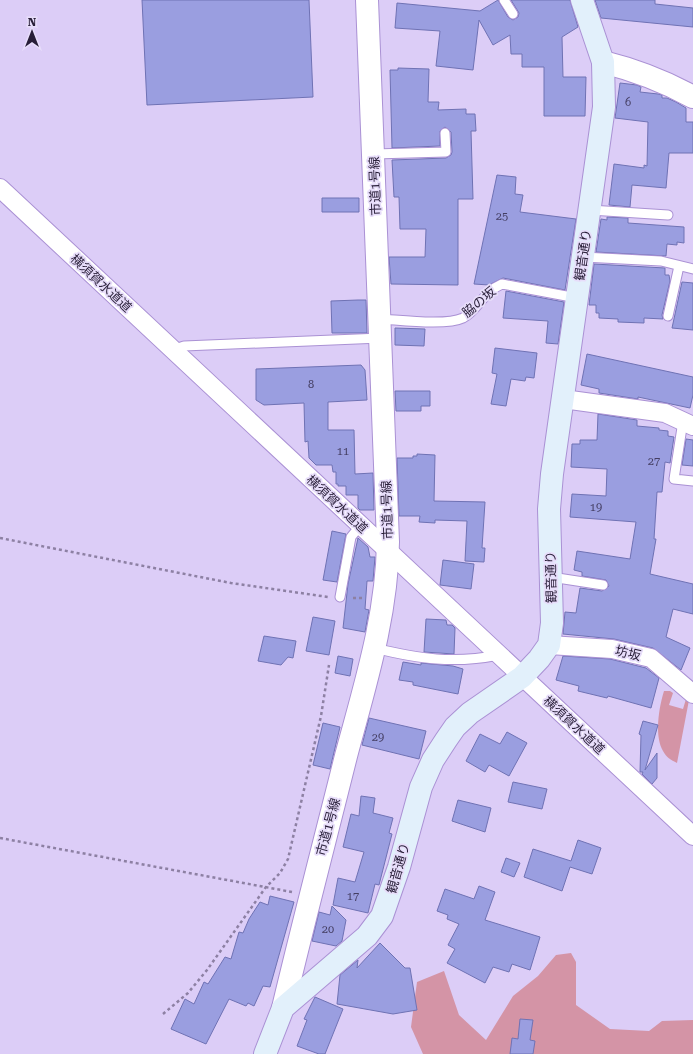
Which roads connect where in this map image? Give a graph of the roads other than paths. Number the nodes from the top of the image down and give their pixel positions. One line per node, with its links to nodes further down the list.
1 (367, 0): 8 (street, 市道1号線)
2 (504, 0): 4 (lane)
3 (582, 0): 5 (main road, 観音通り)
4 (513, 14)
5 (603, 62): 6 (street); 10 (main road, 観音通り)
6 (693, 97)
7 (445, 133): 8 (lane)
8 (374, 154): 17 (street, 市道1号線)
9 (0, 188): 18 (street, 横須賀水道道)
10 (590, 210): 11 (lane); 12 (main road, 観音通り)
11 (668, 215)
12 (583, 257): 13 (lane); 15 (main road, 観音通り)
13 (679, 266): 14 (lane); 16 (lane)
14 (693, 269)
15 (577, 298): 17 (lane, 脇の坂); 19 (main road, 観音通り)
16 (668, 316)
17 (380, 328): 18 (lane); 23 (street, 市道1号線)
18 (172, 350): 22 (street, 横須賀水道道)
19 (563, 400): 20 (street); 24 (main road, 観音通り)
20 (688, 423): 21 (lane)
21 (693, 481)
22 (360, 526): 23 (street, 横須賀水道道); 26 (lane)
23 (388, 552): 28 (street, 市道1号線); 29 (street, 横須賀水道道)
24 (551, 577): 25 (lane); 27 (main road, 観音通り)
25 (603, 585)
26 (340, 598)
27 (549, 645): 30 (main road, 観音通り); 31 (street, 坊坂)
28 (374, 648): 29 (lane); 33 (street, 市道1号線)
29 (499, 655): 30 (street, 横須賀水道道)
30 (522, 677): 32 (street, 横須賀水道道); 33 (main road, 観音通り)
31 (693, 694)
32 (693, 836)
33 (283, 1008): 34 (main road, 観音通り)
34 (264, 1054)

